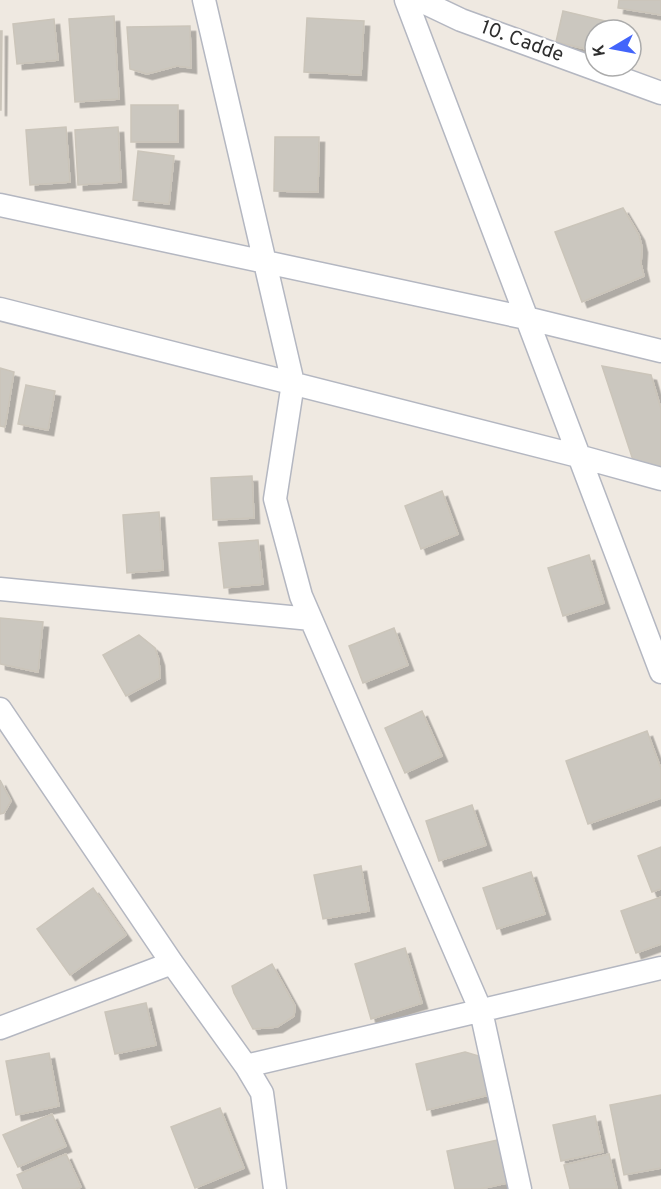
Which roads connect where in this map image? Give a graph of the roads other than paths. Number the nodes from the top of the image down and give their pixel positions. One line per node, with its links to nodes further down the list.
1 (204, 0): 6 (street)
2 (406, 0): 8 (street)
3 (419, 0): 4 (street, 10. Cadde)
4 (661, 93)
5 (0, 205): 6 (street)
6 (264, 261): 8 (street); 10 (street)
7 (0, 309): 10 (street)
8 (526, 318): 9 (street); 11 (street)
9 (661, 351)
10 (293, 383): 11 (street); 14 (street)
11 (578, 456): 12 (street); 15 (street)
12 (661, 479)
13 (0, 590): 14 (street)
14 (311, 619): 19 (street)
15 (661, 672)
16 (0, 709): 17 (street)
17 (172, 963): 20 (street); 21 (street)
18 (661, 968): 19 (street)
19 (481, 1011): 21 (street); 23 (street)
20 (0, 1028)
21 (246, 1066): 22 (street)
22 (275, 1189)
23 (519, 1189)

